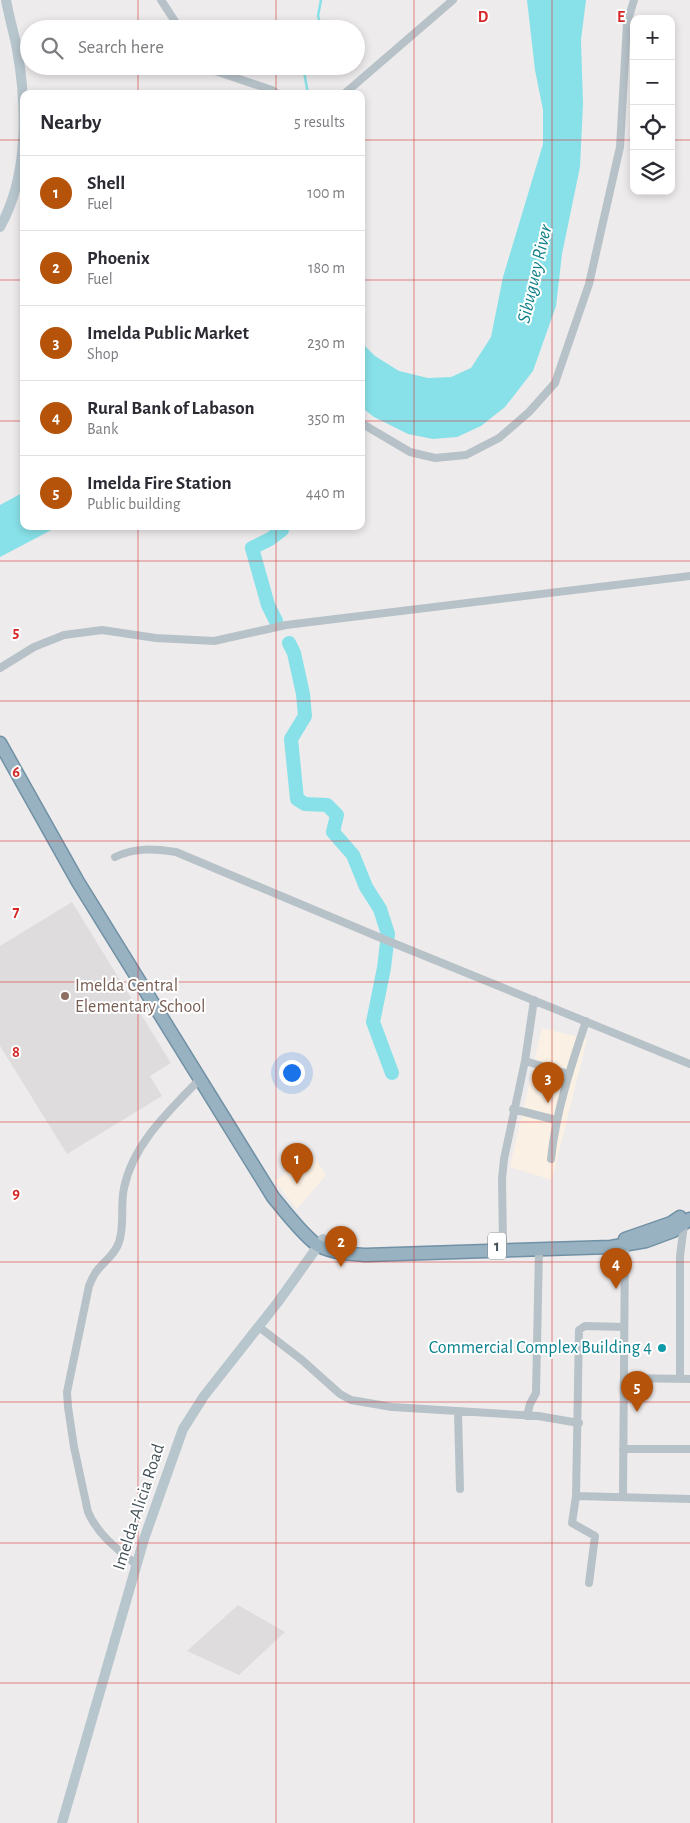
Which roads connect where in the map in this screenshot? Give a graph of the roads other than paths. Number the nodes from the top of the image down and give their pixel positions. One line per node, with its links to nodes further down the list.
1 (6, 0): 6 (main road)
2 (160, 0): 5 (street)
3 (453, 0): 11 (street)
4 (634, 0): 14 (street)
5 (174, 20)
6 (20, 69)
7 (21, 75): 9 (main road)
8 (227, 75): 10 (street)
9 (22, 90)
10 (272, 90)
11 (349, 90)
12 (20, 159): 13 (main road)
13 (0, 227)
14 (365, 425)
15 (690, 576): 16 (street)
16 (0, 668)
17 (0, 743): 24 (highway, 1)
18 (115, 857): 19 (street)
19 (534, 1000): 20 (street); 21 (street)
20 (586, 1021): 22 (street); 23 (street)
21 (525, 1061): 23 (street); 25 (street)
22 (690, 1064)
23 (569, 1074): 26 (street)
24 (200, 1079): 31 (highway, 1); 50 (street)
25 (513, 1109): 26 (street); 32 (street)
26 (556, 1120): 27 (street)
27 (551, 1158)
28 (690, 1211): 30 (highway, 1)
29 (687, 1222): 30 (highway, 1); 34 (street)
30 (625, 1241): 32 (highway, 1); 33 (highway, 1); 37 (street)
31 (321, 1242): 32 (highway, 1); 33 (highway, 1); 36 (main road, Imelda-Alicia Road)
32 (503, 1246)
33 (538, 1250): 42 (street)
34 (680, 1256): 35 (street); 39 (street)
35 (690, 1256)
36 (258, 1327): 41 (street); 50 (main road, Imelda-Alicia Road)
37 (624, 1327): 38 (street); 43 (street)
38 (624, 1378): 39 (street); 44 (street)
39 (680, 1379): 40 (street)
40 (690, 1379)
41 (458, 1412): 42 (street); 46 (street)
42 (528, 1416): 43 (street)
43 (579, 1423): 47 (street)
44 (623, 1449): 45 (street); 48 (street)
45 (690, 1449)
46 (460, 1489)
47 (576, 1496): 48 (street); 51 (street)
48 (623, 1496): 49 (street)
49 (690, 1500)
50 (136, 1565): 52 (main road, Imelda-Alicia Road)
51 (588, 1583)
52 (62, 1823)

